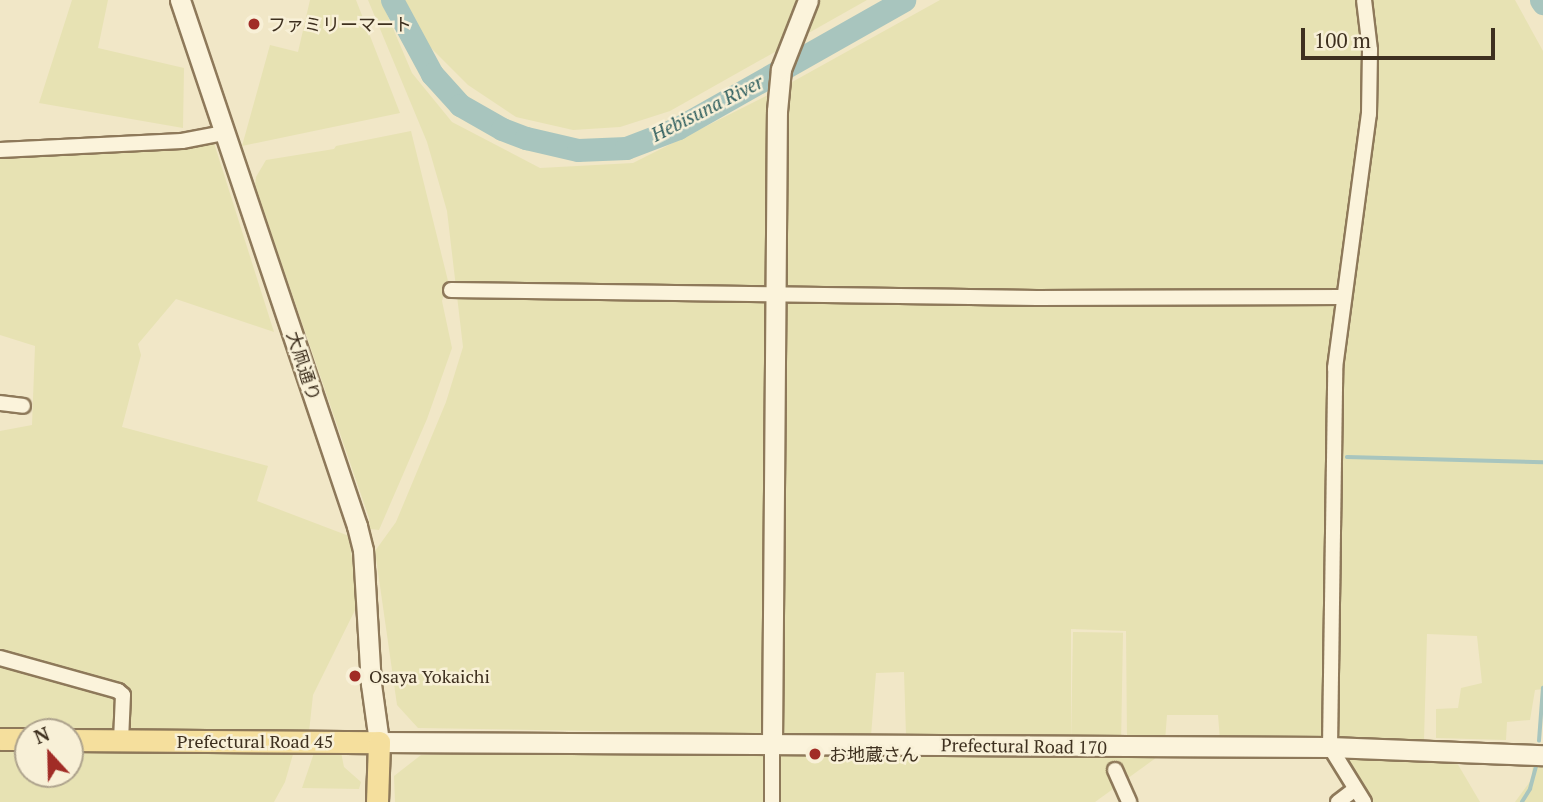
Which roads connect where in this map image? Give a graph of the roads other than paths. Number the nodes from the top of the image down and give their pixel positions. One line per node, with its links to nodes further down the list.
1 (180, 0): 4 (street, 大凧通り)
2 (808, 0): 7 (street)
3 (1364, 0): 8 (street)
4 (224, 132): 5 (street); 14 (street, 大凧通り)
5 (0, 150)
6 (451, 290): 7 (street)
7 (776, 295): 8 (street); 15 (street)
8 (1343, 297): 16 (street)
9 (0, 403): 10 (street)
10 (23, 406)
11 (0, 658): 13 (street)
12 (84, 740): 13 (main road, Prefectural Road 45)
13 (121, 741): 14 (main road, Prefectural Road 45)
14 (379, 742): 15 (street, Prefectural Road 170); 20 (main road)
15 (772, 743): 16 (street, Prefectural Road 170); 21 (street)
16 (1331, 747): 17 (street, Prefectural Road 170); 19 (street)
17 (1543, 755)
18 (1115, 770): 22 (street)
19 (1355, 789): 23 (street); 24 (street)
20 (377, 802)
21 (772, 802)
22 (1129, 802)
23 (1338, 802)
24 (1364, 802)

